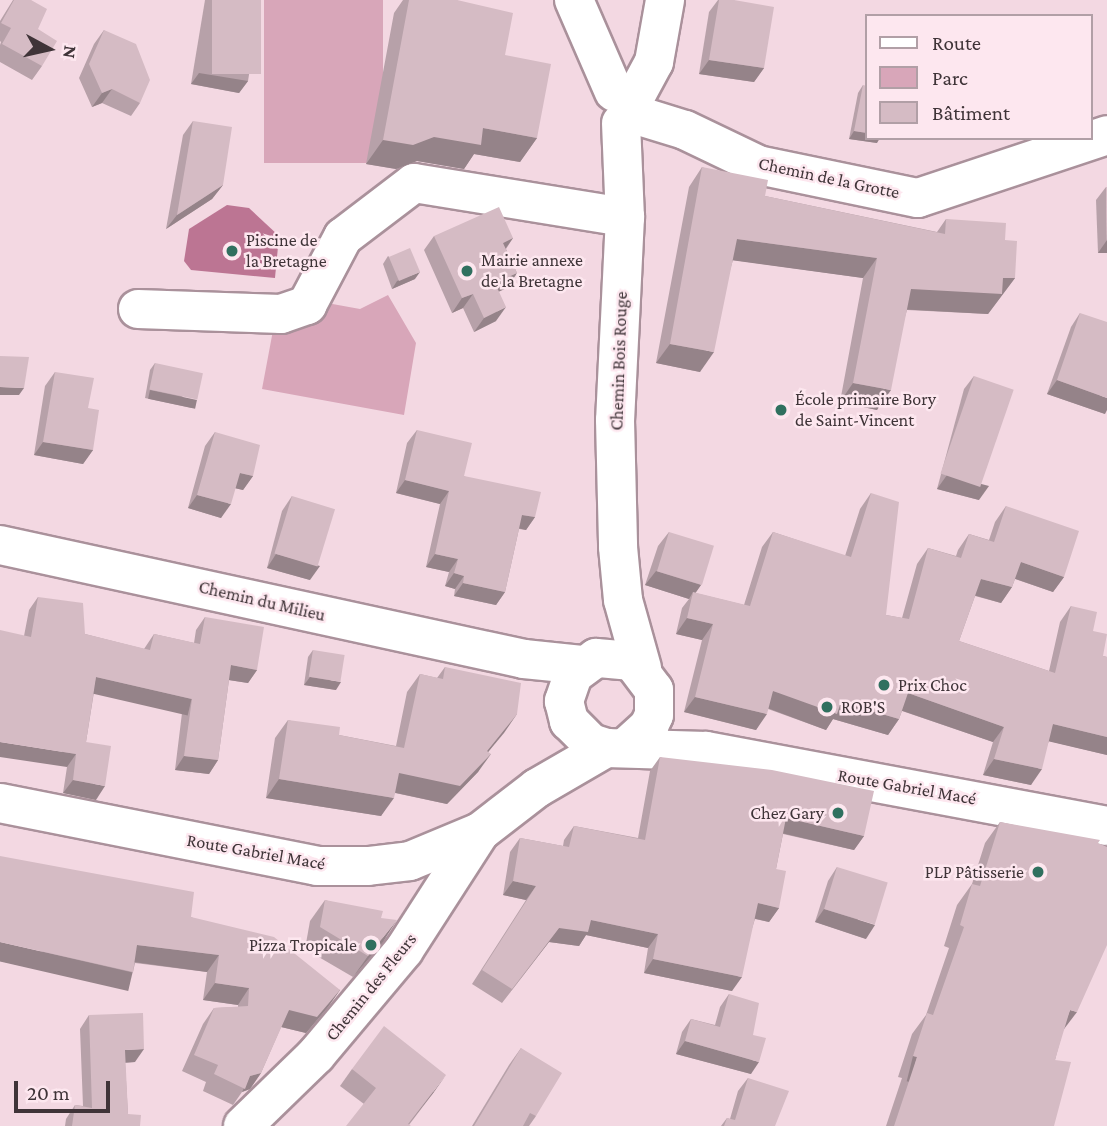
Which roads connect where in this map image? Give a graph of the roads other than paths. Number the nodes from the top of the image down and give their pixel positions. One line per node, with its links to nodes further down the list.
1 (574, 0): 3 (street, Chemin Bois Rouge)
2 (665, 0): 3 (street)
3 (626, 107): 4 (street, Chemin de la Grotte); 5 (street, Chemin Bois Rouge)
4 (1092, 140)
5 (625, 217): 6 (street); 8 (street, Chemin Bois Rouge)
6 (138, 309)
7 (0, 545): 9 (street, Chemin du Milieu)
8 (623, 600): 10 (street, Chemin Bois Rouge); 11 (street, Chemin Bois Rouge)
9 (524, 659): 10 (street, Chemin du Milieu); 12 (street)
10 (589, 661): 11 (street); 12 (street)
11 (649, 685): 13 (street); 14 (street)
12 (567, 711): 13 (street); 15 (street, Route Gabriel Macé)
13 (616, 747): 14 (street, Route Gabriel Macé); 15 (street, Route Gabriel Macé)
14 (706, 751): 17 (street, Route Gabriel Macé)
15 (537, 788): 18 (street, Route Gabriel Macé)
16 (0, 803): 18 (street, Route Gabriel Macé)
17 (1107, 826)
18 (480, 832): 19 (street, Chemin des Fleurs)
19 (243, 1126)

